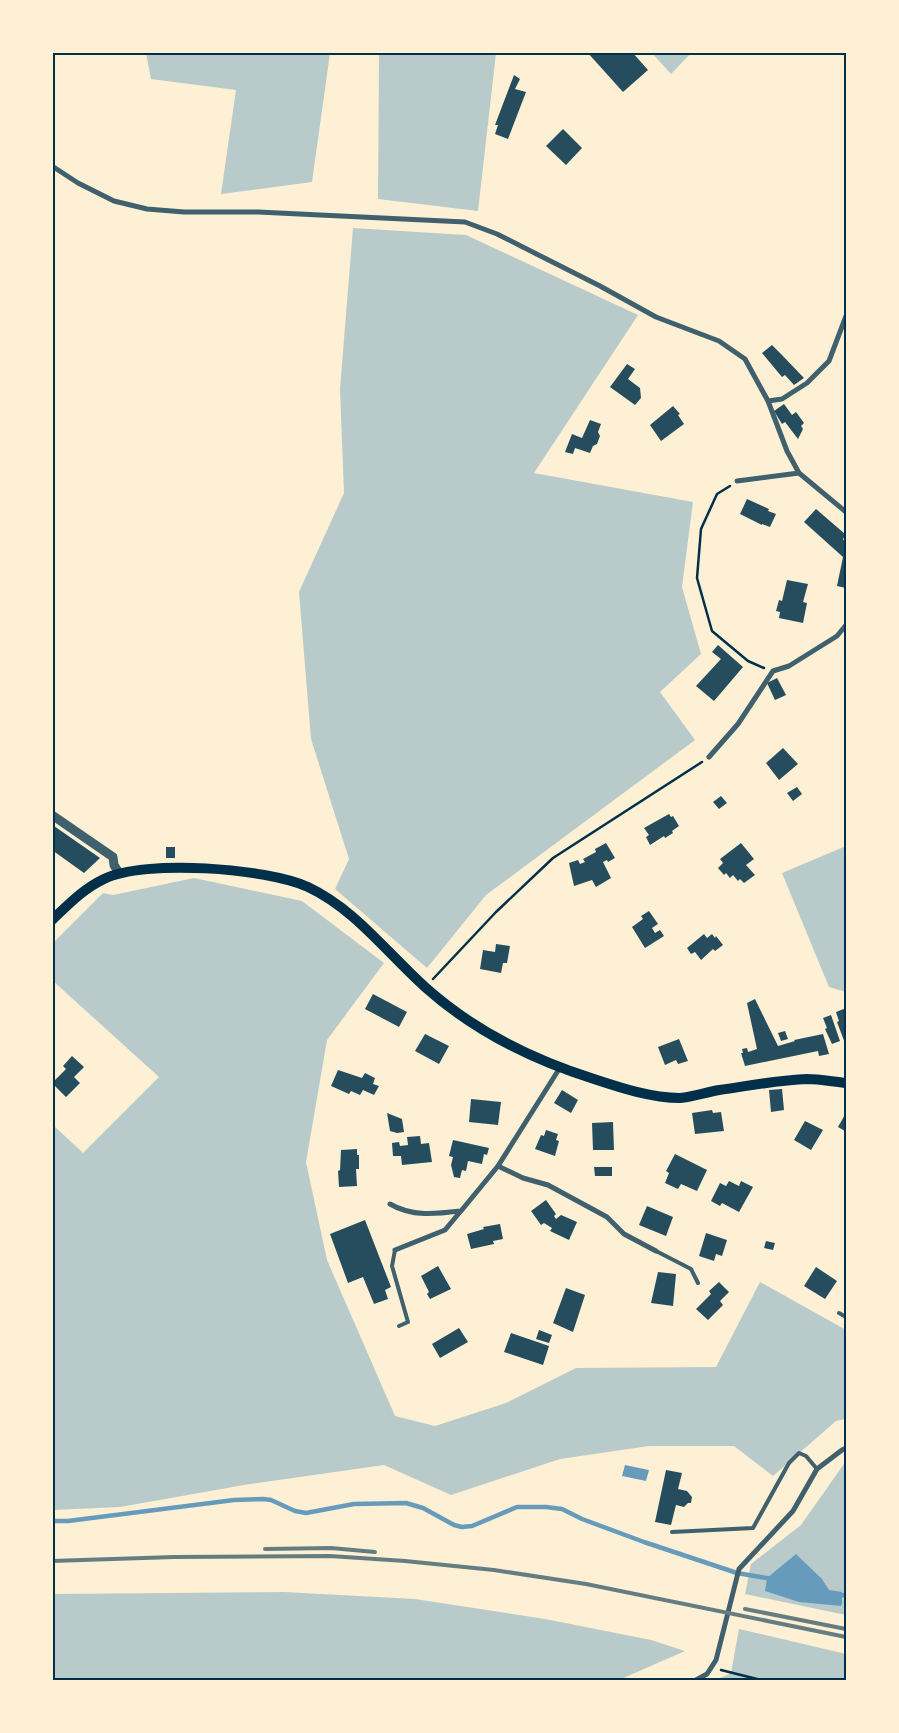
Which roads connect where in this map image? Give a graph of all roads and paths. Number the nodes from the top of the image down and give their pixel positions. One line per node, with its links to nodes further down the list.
1 (52, 166): 3 (street)
2 (846, 316): 3 (street)
3 (768, 401): 4 (street)
4 (799, 473): 5 (street); 6 (street)
5 (737, 481): 8 (path)
6 (846, 512)
7 (846, 625): 8 (street)
8 (772, 671): 9 (street)
9 (709, 757): 13 (path)
10 (52, 815): 11 (street)
11 (119, 873): 12 (main road); 13 (main road)
12 (52, 920)
13 (425, 987): 14 (main road)
14 (561, 1066): 15 (main road); 16 (street)
15 (846, 1083)
16 (498, 1166): 18 (street); 20 (street)
17 (390, 1204): 18 (street)
18 (461, 1212): 19 (street)
19 (395, 1250): 24 (lane)
20 (656, 1252): 21 (lane)
21 (698, 1282)
22 (839, 1313): 23 (lane)
23 (846, 1317)
24 (399, 1326)
25 (846, 1448): 26 (street)
26 (817, 1469): 27 (lane); 28 (street)
27 (672, 1532)
28 (712, 1667): 29 (street); 30 (path)
29 (696, 1680)
30 (761, 1680)

